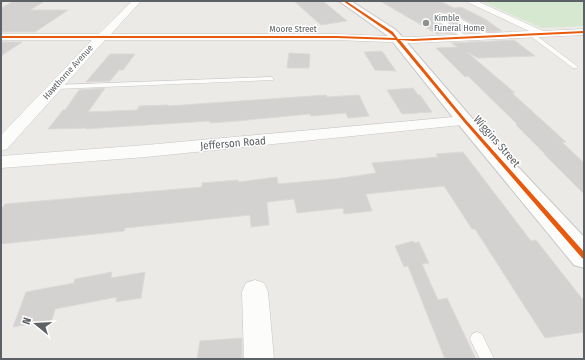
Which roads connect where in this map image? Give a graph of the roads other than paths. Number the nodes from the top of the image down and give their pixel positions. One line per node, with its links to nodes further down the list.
1 (136, 1): 8 (street, Hawthorne Avenue)
2 (344, 1): 10 (street, Wiggins Street)
3 (469, 1): 5 (street)
4 (584, 32): 5 (street, Moore Street)
5 (537, 34): 6 (street, Moore Street); 11 (lane)
6 (490, 36): 9 (street, Moore Street); 9 (lane)
7 (1, 37): 8 (street, Moore Street)
8 (100, 37): 10 (street, Moore Street); 13 (street, Hawthorne Avenue)
9 (466, 37): 10 (street, Moore Street)
10 (396, 38): 14 (street, Wiggins Street)
11 (576, 66)
12 (271, 79): 13 (lane)
13 (56, 87): 15 (street, Hawthorne Avenue)
14 (465, 121): 16 (street, Jefferson Road); 17 (street, Wiggins Street)
15 (1, 145)
16 (1, 162)
17 (581, 248)
18 (255, 292): 20 (street)
19 (477, 339): 21 (lane)
20 (259, 359)
21 (487, 359)

